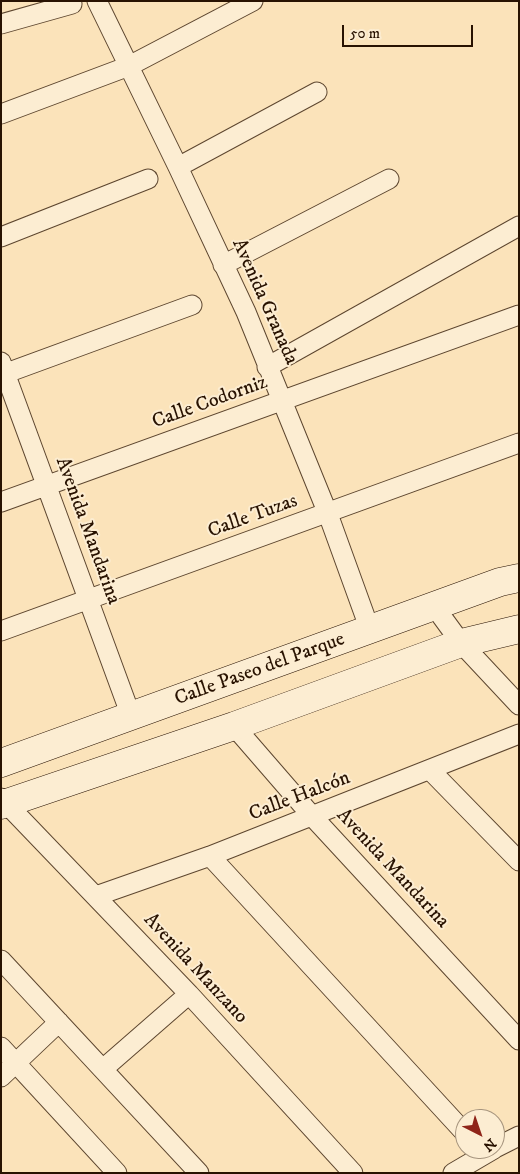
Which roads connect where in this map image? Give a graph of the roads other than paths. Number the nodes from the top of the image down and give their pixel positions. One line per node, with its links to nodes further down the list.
1 (96, 1): 6 (street, Avenida Granada)
2 (253, 1): 4 (street)
3 (72, 4): 5 (street)
4 (226, 7): 6 (street)
5 (1, 24)
6 (130, 66): 9 (street); 11 (street, Avenida Granada)
7 (317, 92): 11 (street)
8 (1, 101): 9 (street)
9 (28, 105): 10 (street)
10 (1, 114)
11 (178, 167): 16 (street, Avenida Granada)
12 (148, 179): 15 (street)
13 (389, 179): 16 (street)
14 (519, 226): 19 (street)
15 (1, 236)
16 (223, 265): 19 (street, Avenida Granada)
17 (192, 305): 20 (street)
18 (519, 315): 21 (street, Calle Codorniz)
19 (268, 367): 21 (street, Avenida Granada)
20 (3, 370): 23 (street, Avenida Mandarina)
21 (282, 401): 23 (street, Calle Codorniz); 25 (street, Avenida Granada)
22 (519, 443): 25 (street, Calle Tuzas)
23 (47, 486): 24 (street, Calle Codorniz); 27 (street, Avenida Mandarina)
24 (1, 502)
25 (328, 514): 27 (street, Calle Tuzas); 30 (street, Avenida Granada)
26 (519, 578): 28 (main road, Calle Paseo del Parque)
27 (89, 600): 31 (street, Calle Tuzas); 34 (street, Avenida Mandarina)
28 (434, 606): 30 (main road, Calle Paseo del Parque); 32 (street)
29 (519, 629): 32 (main road)
30 (370, 630): 34 (main road, Calle Paseo del Parque)
31 (1, 631)
32 (461, 643): 33 (street); 35 (main road)
33 (519, 704)
34 (131, 716): 37 (main road, Calle Paseo del Parque)
35 (234, 726): 39 (main road); 40 (street, Avenida Mandarina)
36 (519, 734): 38 (street, Calle Halcón)
37 (1, 763)
38 (430, 770): 40 (street, Calle Halcón); 42 (street)
39 (3, 802): 43 (street, Avenida Manzano)
40 (312, 816): 41 (street, Calle Halcón); 47 (street, Avenida Mandarina)
41 (210, 856): 43 (street, Calle Halcón); 52 (street)
42 (519, 862)
43 (96, 896): 45 (street, Avenida Manzano)
44 (1, 960): 46 (street)
45 (189, 994): 50 (street); 58 (street, Avenida Manzano)
46 (59, 1022): 49 (street); 50 (street)
47 (519, 1040)
48 (1, 1047): 49 (street)
49 (16, 1063): 51 (street); 56 (street)
50 (103, 1069): 57 (street)
51 (1, 1076)
52 (455, 1122)
53 (519, 1136): 54 (street)
54 (505, 1142)
55 (474, 1159): 59 (street)
56 (117, 1173)
57 (199, 1173)
58 (353, 1173)
59 (453, 1173)

